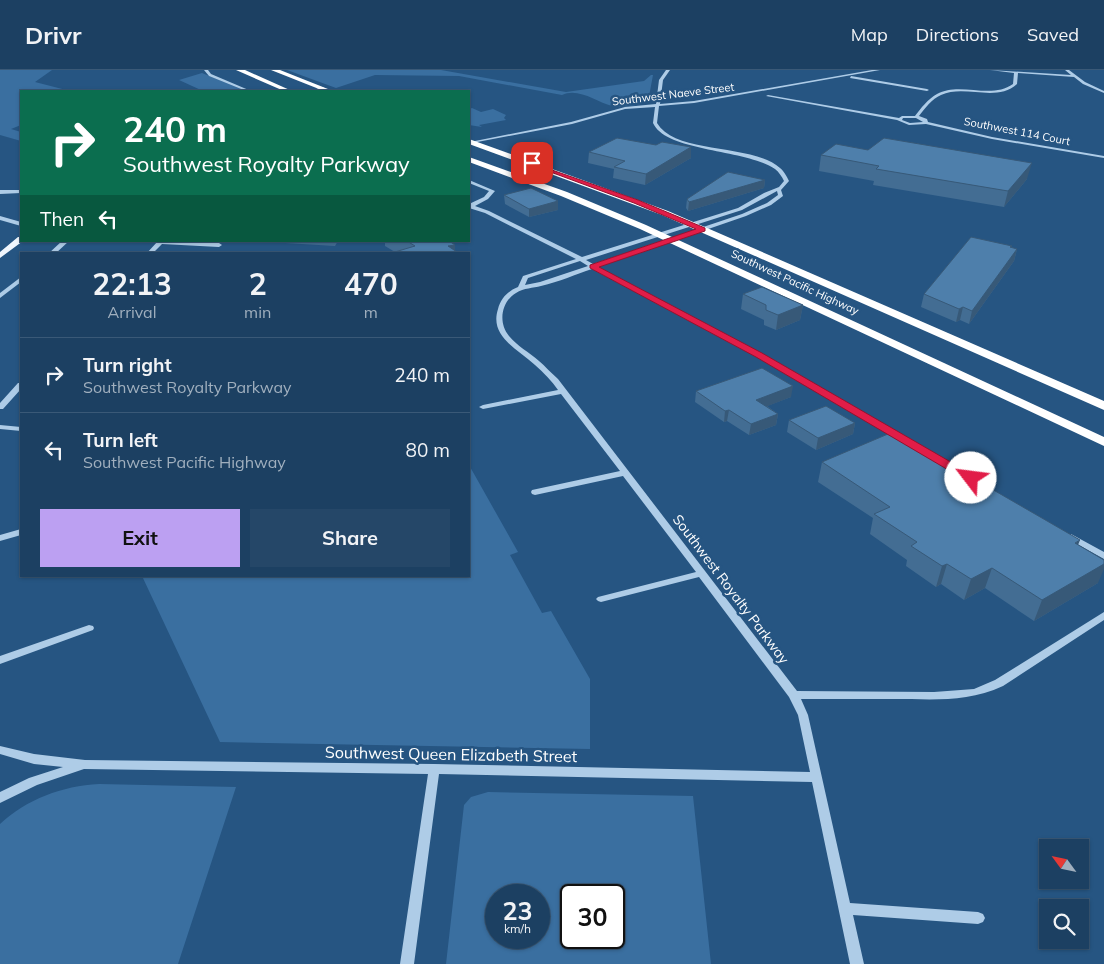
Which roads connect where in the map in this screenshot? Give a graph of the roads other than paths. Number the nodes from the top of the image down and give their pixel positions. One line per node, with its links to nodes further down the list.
1 (206, 70): 12 (street)
2 (239, 70): 13 (highway)
3 (274, 70): 11 (highway)
4 (668, 70): 19 (street)
5 (878, 70): 9 (street, Southwest Naeve Street)
6 (992, 70): 8 (street)
7 (1067, 70): 10 (street)
8 (1016, 73): 10 (street); 20 (street)
9 (848, 76): 16 (street); 19 (street, Southwest Naeve Street)
10 (1074, 76): 17 (street)
11 (323, 89): 14 (main road); 15 (highway)
12 (247, 90)
13 (286, 90)
14 (319, 90)
15 (326, 90)
16 (927, 90)
17 (1104, 92)
18 (768, 96): 21 (street)
19 (657, 106): 23 (street, Southwest Naeve Street); 27 (street)
20 (916, 117): 21 (street); 22 (street)
21 (900, 119): 22 (street)
22 (926, 122): 24 (street, Southwest 114 Court)
23 (471, 141): 33 (highway, Southwest Pacific Highway)
24 (1104, 157)
25 (470, 159): 34 (highway, Southwest Pacific Highway)
26 (470, 180): 30 (street)
27 (779, 190): 33 (street, Southwest Royalty Parkway); 33 (street, Southwest Royalty Parkway)
28 (0, 192): 29 (street)
29 (20, 192)
30 (470, 206): 43 (street)
31 (0, 218): 32 (street)
32 (20, 224)
33 (697, 227): 34 (street, Southwest Royalty Parkway); 36 (street, Southwest Royalty Parkway); 50 (highway, Southwest Pacific Highway)
34 (658, 234): 36 (highway, Southwest Pacific Highway); 43 (street, Southwest Royalty Parkway)
35 (20, 240): 42 (main road)
36 (672, 240): 44 (street, Southwest Royalty Parkway); 55 (highway, Southwest Pacific Highway)
37 (65, 242): 40 (street)
38 (160, 242): 39 (street); 41 (street)
39 (219, 245)
40 (53, 252)
41 (151, 252)
42 (0, 256)
43 (581, 259): 44 (street); 46 (street, Southwest Royalty Parkway)
44 (593, 267): 46 (street, Southwest Royalty Parkway); 57 (street)
45 (18, 285): 47 (street)
46 (521, 287): 49 (street, Southwest Royalty Parkway)
47 (0, 296)
48 (20, 387): 51 (street)
49 (562, 392): 52 (street); 56 (street, Southwest Royalty Parkway)
50 (1104, 406)
51 (0, 407)
52 (483, 408)
53 (0, 427): 54 (street)
54 (20, 429)
55 (1104, 442)
56 (624, 473): 58 (street); 63 (street, Southwest Royalty Parkway)
57 (979, 483)
58 (535, 492)
59 (20, 532): 61 (street)
60 (1066, 534): 62 (street)
61 (0, 538)
62 (1104, 556)
63 (701, 574): 64 (street); 68 (street, Southwest Royalty Parkway)
64 (601, 600)
65 (1104, 615): 68 (street)
66 (89, 628): 67 (street)
67 (0, 660)
68 (794, 695): 72 (street, Southwest Royalty Parkway)
69 (0, 750): 70 (street, Southwest Queen Elizabeth Street)
70 (85, 765): 71 (street, Southwest Queen Elizabeth Street); 73 (street, Southwest Queen Elizabeth Street)
71 (434, 769): 72 (street, Southwest Queen Elizabeth Street); 76 (street)
72 (816, 777): 74 (street, Southwest Royalty Parkway)
73 (0, 798)
74 (845, 909): 75 (street); 77 (street, Southwest Royalty Parkway)
75 (978, 918)
76 (406, 964)
77 (858, 964)

